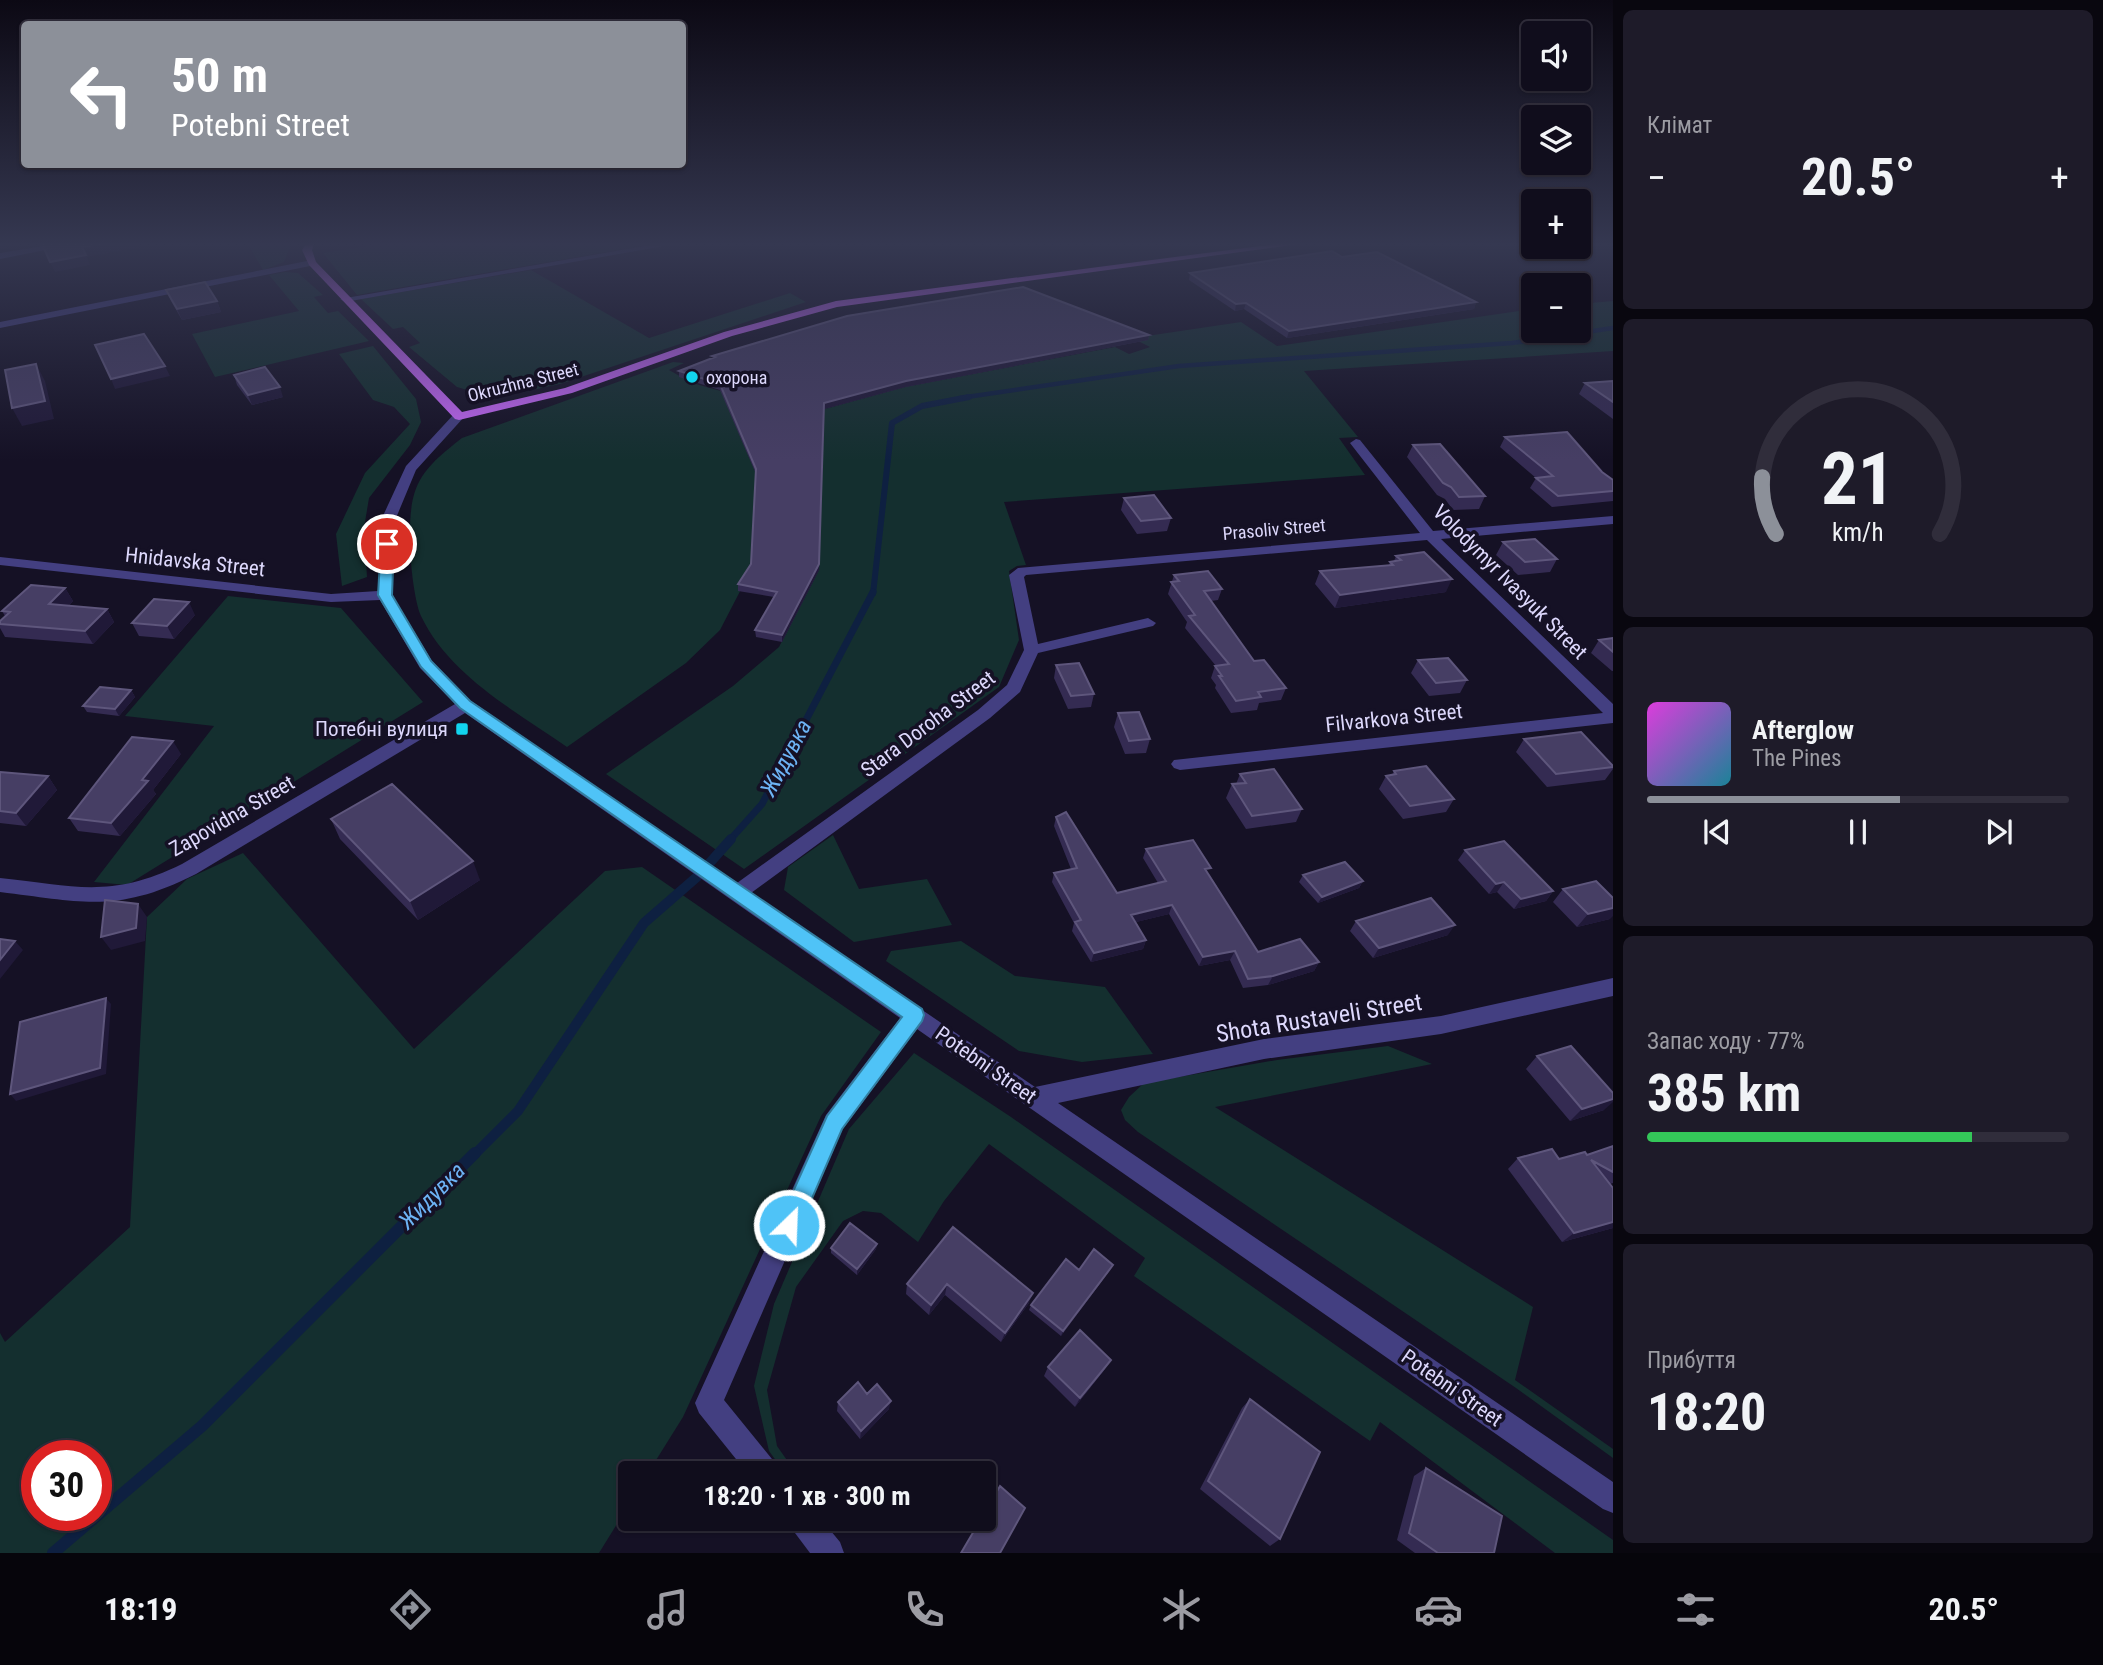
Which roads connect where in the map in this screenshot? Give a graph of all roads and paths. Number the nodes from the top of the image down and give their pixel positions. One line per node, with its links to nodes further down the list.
1 (43, 316): 4 (street)
2 (362, 316): 5 (main road)
3 (791, 316): 5 (main road, Okruzhna Street)
4 (0, 325)
5 (459, 416): 10 (street)
6 (1356, 443): 8 (street, Volodymyr Ivasyuk Street)
7 (1613, 520): 8 (street, Prasoliv Street)
8 (1429, 535): 12 (street, Prasoliv Street); 14 (street, Volodymyr Ivasyuk Street)
9 (0, 561): 10 (street, Hnidavska Street)
10 (385, 595): 13 (street, Potebni Street)
11 (1149, 623): 12 (street)
12 (1032, 650): 17 (street, Stara Doroha Street)
13 (465, 705): 16 (street, Zapovidna Street); 17 (street, Potebni Street)
14 (1613, 715): 15 (street, Filvarkova Street)
15 (1180, 764)
16 (0, 885)
17 (730, 886): 19 (street, Potebni Street)
18 (1613, 987): 20 (street, Shota Rustaveli Street)
19 (915, 1015): 20 (street, Potebni Street); 21 (street)
20 (1032, 1098): 22 (street, Potebni Street)
21 (755, 1461)
22 (1613, 1499)
23 (812, 1531): 24 (street)
24 (830, 1553)

